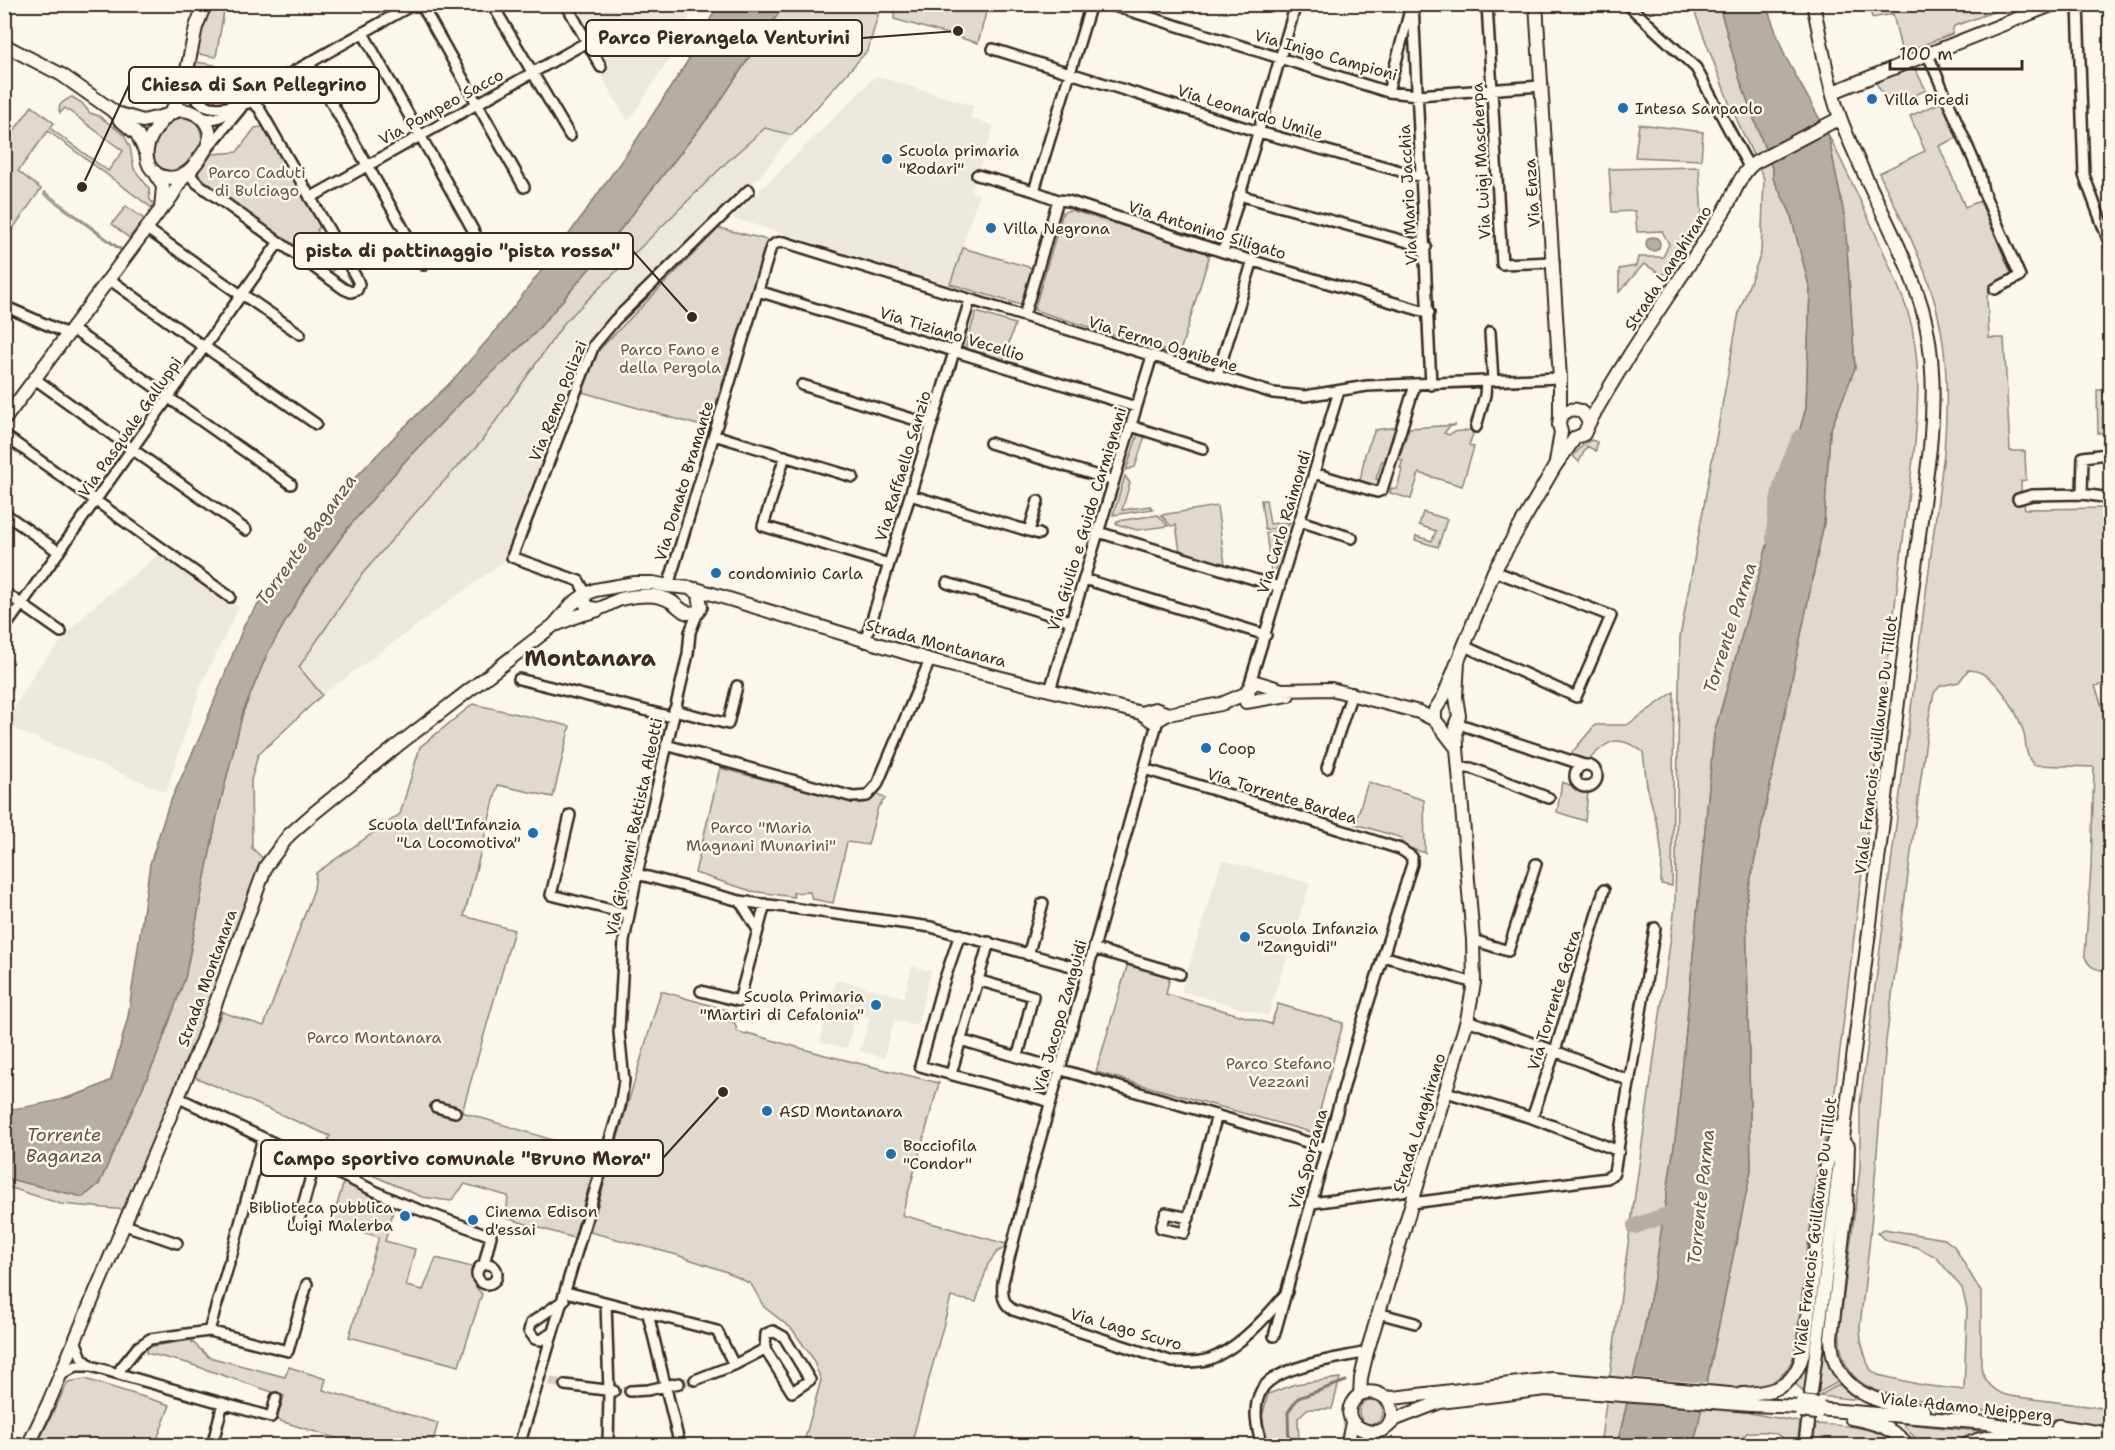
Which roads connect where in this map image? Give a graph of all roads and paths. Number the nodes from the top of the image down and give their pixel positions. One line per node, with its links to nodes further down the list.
1 (205, 4): 23 (street)
2 (414, 4): 16 (street)
3 (421, 4): 35 (street)
4 (492, 4): 26 (street)
5 (566, 4): 17 (street)
6 (1091, 4): 25 (street)
7 (1108, 4): 21 (street, Via Inigo Campioni)
8 (1296, 4): 21 (street)
9 (1412, 4): 30 (street, Via Mario Jacchia); 33 (street, Via Mario Jacchia)
10 (1487, 4): 29 (street, Via Luigi Mascherpa)
11 (1536, 4): 28 (street, Via Enza)
12 (1627, 4): 46 (street)
13 (1814, 4): 31 (street, Viale Francois Guillaume Du Tillot)
14 (2054, 4): 20 (street)
15 (2078, 4): 60 (street)
16 (363, 33): 22 (street); 42 (street)
17 (587, 42): 24 (street); 26 (street, Via Pompeo Sacco)
18 (4, 45): 37 (street)
19 (993, 49): 25 (street, Via Leonardo Umile)
20 (1928, 54): 31 (street); 71 (street)
21 (1280, 58): 30 (street, Via Inigo Campioni); 41 (street)
22 (309, 63): 32 (street); 47 (street)
23 (189, 67): 27 (street); 38 (street)
24 (601, 67)
25 (1070, 72): 41 (street, Via Leonardo Umile); 54 (street)
26 (532, 73): 35 (street, Via Pompeo Sacco); 43 (street)
27 (190, 83): 34 (street); 39 (street)
28 (1541, 86): 29 (street, Via Inigo Campioni); 68 (street, Via Enza)
29 (1492, 90): 33 (street, Via Inigo Campioni); 68 (street, Via Luigi Mascherpa)
30 (1388, 92): 33 (street, Via Inigo Campioni)
31 (1833, 92): 40 (street, Viale Francois Guillaume Du Tillot)
32 (256, 94): 34 (street); 36 (street)
33 (1418, 95): 51 (street, Via Mario Jacchia)
34 (243, 103): 36 (street); 39 (street); 44 (street)
35 (477, 104): 42 (street, Via Pompeo Sacco); 52 (street)
36 (256, 105): 56 (street)
37 (113, 111): 38 (street); 45 (street)
38 (169, 115): 39 (street); 45 (street)
39 (200, 116): 44 (street)
40 (1840, 118): 46 (street); 206 (street, Viale Francois Guillaume Du Tillot)
41 (1259, 132): 51 (street, Via Leonardo Umile); 55 (street)
42 (422, 135): 47 (street, Via Pompeo Sacco); 61 (street)
43 (570, 136)
44 (205, 151): 48 (street)
45 (146, 154): 49 (street)
46 (1752, 164): 92 (street, Strada Langhirano)
47 (367, 166): 56 (street, Via Pompeo Sacco); 69 (street)
48 (190, 170): 49 (street); 58 (street); 62 (street)
49 (155, 172): 58 (street)
50 (977, 175): 54 (street, Via Antonino Siligato)
51 (1422, 177): 65 (street, Via Mario Jacchia)
52 (524, 187)
53 (749, 190): 139 (street, Via Remo Polizzi)
54 (1034, 191): 57 (street, Via Antonino Siligato)
55 (1239, 195): 65 (street); 66 (street)
56 (310, 198): 62 (street)
57 (1058, 200): 66 (street, Via Antonino Siligato); 77 (street)
58 (161, 209): 59 (street)
59 (147, 229): 70 (street); 73 (street)
60 (2108, 230): 63 (street)
61 (478, 238)
62 (279, 242): 73 (street, Via Pasquale Galluppi)
63 (2110, 245)
64 (771, 247): 72 (street, Via Donato Bramante); 74 (street, Via Fermo Ognibene)
65 (1425, 247): 76 (street, Via Mario Jacchia)
66 (1223, 252): 67 (street, Via Antonino Siligato)
67 (1253, 260): 76 (street, Via Antonino Siligato); 84 (street)
68 (1554, 262): 85 (street, Via Enza)
69 (424, 265)
70 (109, 279): 78 (street); 81 (street)
71 (1995, 289)
72 (758, 291): 82 (street, Via Tiziano Vecellio); 105 (street, Via Donato Bramante)
73 (242, 295): 80 (street); 81 (street, Via Pasquale Galluppi)
74 (970, 300): 77 (street, Via Fermo Ognibene); 82 (street, Via Raffaello Sanzio)
75 (4, 306): 78 (street)
76 (1429, 313): 90 (street, Via Mario Jacchia)
77 (1024, 316): 83 (street, Via Fermo Ognibene)
78 (70, 331): 86 (street); 93 (street)
79 (1490, 332): 87 (street)
80 (300, 334)
81 (205, 347): 93 (street, Via Pasquale Galluppi); 99 (street)
82 (955, 351): 94 (street, Via Tiziano Vecellio); 100 (street, Via Raffaello Sanzio)
83 (1152, 356): 84 (street, Via Fermo Ognibene); 94 (street, Via Giulio e Guido Carmignani)
84 (1217, 376): 91 (street, Via Fermo Ognibene)
85 (1560, 378): 87 (street, Via Fermo Ognibene); 95 (street, Via Enza); 96 (street, Via Enza)
86 (35, 379): 97 (street); 108 (street)
87 (1489, 381): 90 (street, Via Fermo Ognibene); 102 (street)
88 (802, 385): 100 (street)
89 (1415, 385): 90 (street, Via Fermo Ognibene); 91 (street, Via Fermo Ognibene); 113 (street)
90 (1431, 385)
91 (1339, 391): 113 (street, Via Carlo Raimondi)
92 (1606, 391): 95 (street, Strada Langhirano); 98 (street, Strada Langhirano)
93 (169, 397): 108 (street, Via Pasquale Galluppi); 116 (street)
94 (1136, 407): 101 (street, Via Giulio e Guido Carmignani)
95 (1577, 409): 96 (street, Strada Langhirano); 98 (street)
96 (1560, 417): 103 (street, Strada Langhirano)
97 (4, 420)
98 (1588, 423): 106 (street, Strada Langhirano)
99 (316, 424)
100 (932, 425): 118 (street, Via Raffaello Sanzio)
101 (1131, 426): 109 (street); 115 (street, Via Giulio e Guido Carmignani)
102 (1476, 428)
103 (1561, 432): 106 (street); 112 (street, Strada Langhirano)
104 (4, 435): 121 (street)
105 (714, 435): 111 (street); 135 (street, Via Donato Bramante)
106 (1575, 438): 112 (street, Strada Langhirano)
107 (990, 443): 115 (street)
108 (132, 449): 121 (street, Via Pasquale Galluppi); 125 (street)
109 (1203, 449)
110 (2106, 454): 117 (street)
111 (785, 456): 114 (street); 131 (street)
112 (1555, 466): 132 (street, Strada Langhirano)
113 (1314, 473): 124 (street, Via Carlo Raimondi)
114 (853, 477)
115 (1114, 481): 127 (street, Via Giulio e Guido Carmignani)
116 (291, 484)
117 (2082, 494): 119 (street); 120 (street)
118 (910, 495): 126 (street); 131 (street, Via Raffaello Sanzio)
119 (2110, 498)
120 (2018, 499)
121 (96, 500): 130 (street, Via Pasquale Galluppi); 140 (street)
122 (1038, 501): 126 (street)
123 (4, 513): 130 (street)
124 (1300, 521): 129 (street); 136 (street, Via Carlo Raimondi)
125 (246, 530)
126 (1029, 531): 128 (street)
127 (1098, 532): 133 (street, Via Giulio e Guido Carmignani); 136 (street)
128 (1039, 534)
129 (1352, 537)
130 (59, 552): 142 (street, Via Pasquale Galluppi)
131 (889, 564): 152 (street, Via Raffaello Sanzio)
132 (1494, 571): 153 (street, Strada Langhirano); 153 (street)
133 (1084, 579): 146 (street, Via Giulio e Guido Carmignani); 151 (street)
134 (947, 582): 146 (street)
135 (668, 586): 137 (street, Strada Montanara); 139 (street, Strada Montanara)
136 (1280, 588): 151 (street, Via Carlo Raimondi)
137 (696, 589): 141 (street, Strada Montanara); 144 (street)
138 (4, 592): 142 (street)
139 (586, 594): 143 (street); 147 (street, Strada Montanara)
140 (230, 597)
141 (725, 599): 144 (street, Strada Montanara); 152 (street, Strada Montanara)
142 (22, 604): 148 (street, Via Pasquale Galluppi); 149 (street)
143 (599, 610): 145 (street, Strada Montanara); 147 (street, Strada Montanara)
144 (699, 610): 145 (street, Strada Montanara); 150 (street, Via Giovanni Battista Aleotti)
145 (681, 611): 150 (street)
146 (1071, 621): 158 (street, Via Giulio e Guido Carmignani)
147 (554, 625): 203 (street, Strada Montanara)
148 (4, 629)
149 (61, 632)
150 (690, 632): 162 (street, Via Giovanni Battista Aleotti)
151 (1266, 635): 159 (street, Via Carlo Raimondi)
152 (865, 642): 154 (street, Strada Montanara)
153 (1464, 646): 155 (street, Strada Langhirano)
154 (930, 660): 158 (street, Strada Montanara); 166 (street)
155 (1458, 662): 161 (street, Strada Langhirano); 163 (street, Strada Langhirano)
156 (519, 679): 162 (street)
157 (737, 686): 162 (street)
158 (1050, 690): 164 (street, Strada Montanara)
159 (1256, 691): 160 (street, Strada Montanara); 164 (street, Strada Montanara)
160 (1352, 693): 163 (street, Strada Montanara); 169 (street)
161 (1458, 709): 163 (street); 165 (street, Strada Langhirano)
162 (673, 714): 166 (street, Via Giovanni Battista Aleotti)
163 (1438, 715): 165 (street); 167 (street, Strada Langhirano)
164 (1154, 716): 171 (street, Via Jacopo Zanguidi)
165 (1456, 723): 167 (street, Strada Langhirano); 168 (street)
166 (666, 745): 176 (street, Via Giovanni Battista Aleotti)
167 (1457, 748): 170 (street, Strada Langhirano)
168 (1584, 765)
169 (1327, 768)
170 (1459, 768): 172 (street); 185 (street, Strada Langhirano)
171 (1144, 770): 174 (street, Via Torrente Bardea); 187 (street, Via Jacopo Zanguidi)
172 (1549, 798)
173 (570, 815): 181 (street)
174 (1409, 854): 189 (street, Via Sporzana)
175 (1536, 864): 185 (street)
176 (637, 874): 178 (street); 181 (street, Via Giovanni Battista Aleotti)
177 (1604, 890): 197 (street, Via Torrente Gotra)
178 (740, 901): 180 (street); 183 (street)
179 (1043, 903): 188 (street)
180 (765, 904): 183 (street); 184 (street)
181 (628, 914): 224 (street, Via Giovanni Battista Aleotti)
182 (1655, 928): 201 (street)
183 (758, 930): 194 (street)
184 (960, 934): 186 (street); 200 (street)
185 (1473, 940): 193 (street, Strada Langhirano)
186 (989, 942): 188 (street); 192 (street)
187 (1095, 949): 190 (street, Via Jacopo Zanguidi); 191 (street)
188 (1028, 955): 190 (street)
189 (1383, 956): 193 (street); 211 (street, Via Sporzana)
190 (1089, 971): 199 (street, Via Jacopo Zanguidi)
191 (1180, 974)
192 (976, 980): 196 (street); 198 (street)
193 (1474, 983): 195 (street, Strada Langhirano)
194 (700, 991)
195 (1467, 1020): 197 (street); 202 (street, Strada Langhirano)
196 (960, 1040): 198 (street); 200 (street)
197 (1555, 1051): 201 (street); 209 (street, Via Torrente Gotra)
198 (1018, 1056): 199 (street)
199 (1061, 1069): 204 (street, Via Jacopo Zanguidi); 208 (street)
200 (951, 1074): 204 (street)
201 (1630, 1081): 212 (street)
202 (1446, 1092): 209 (street); 214 (street, Strada Langhirano)
203 (179, 1098): 210 (street); 219 (street, Strada Montanara)
204 (1051, 1102): 226 (street, Via Jacopo Zanguidi)
205 (436, 1107): 207 (street)
206 (1846, 1109): 247 (street, Viale Francois Guillaume Du Tillot); 251 (street); 254 (street)
207 (455, 1112)
208 (1217, 1115): 211 (street); 217 (street)
209 (1532, 1118): 212 (street)
210 (263, 1138): 213 (street); 230 (street)
211 (1327, 1148): 215 (street, Via Sporzana)
212 (1619, 1151): 216 (street)
213 (315, 1162): 218 (street); 221 (street)
214 (1416, 1190): 215 (street); 216 (street, Strada Langhirano)
215 (1312, 1203): 223 (street, Via Sporzana)
216 (1412, 1203): 227 (street, Strada Langhirano)
217 (1189, 1218)
218 (299, 1220)
219 (125, 1225): 220 (street); 235 (street, Strada Montanara)
220 (177, 1243)
221 (484, 1264)
222 (307, 1284): 230 (street)
223 (1287, 1292): 226 (street, Via Lago Scuro); 232 (street, Via Sporzana)
224 (565, 1296): 225 (street); 231 (street, Via Giovanni Battista Aleotti); 231 (street)
225 (606, 1304): 228 (street); 245 (street)
226 (1005, 1306)
227 (1378, 1313): 229 (street); 234 (street, Strada Langhirano)
228 (648, 1314): 236 (street); 243 (street)
229 (1415, 1323)
230 (209, 1331): 237 (street)
231 (554, 1331): 238 (street, Via Giovanni Battista Aleotti)
232 (1274, 1336)
233 (765, 1349): 233 (street); 236 (street)
234 (1366, 1358): 248 (street, Strada Langhirano); 249 (street); 266 (street)
235 (73, 1359): 237 (street); 262 (street, Strada Montanara)
236 (734, 1365): 239 (street)
237 (119, 1374): 252 (street)
238 (539, 1378): 240 (street); 264 (street, Via Giovanni Battista Aleotti)
239 (695, 1380)
240 (550, 1381)
241 (679, 1383): 243 (street)
242 (565, 1385): 245 (street)
243 (665, 1386): 246 (street); 261 (street)
244 (1588, 1386): 249 (street); 251 (street); 251 (street); 257 (street)
245 (611, 1391): 265 (street)
246 (630, 1391)
247 (1811, 1392)
248 (1360, 1394): 249 (street); 255 (street, Strada Langhirano)
249 (1381, 1394): 257 (street)
250 (276, 1398): 252 (street)
251 (1750, 1399): 253 (street, bridge)
252 (224, 1403): 263 (street)
253 (1817, 1409): 254 (street, Viale Adamo Neipperg); 259 (street, Viale Adamo Neipperg); 270 (street)
254 (1923, 1410): 258 (street, Viale Adamo Neipperg)
255 (1352, 1423): 257 (street); 267 (street, Strada Langhirano)
256 (1808, 1423): 269 (street)
257 (1382, 1430): 268 (street)
258 (2110, 1434)
259 (2085, 1440): 260 (street, Viale Adamo Neipperg); 271 (street)
260 (2110, 1443)
261 (680, 1445)
262 (28, 1446)
263 (212, 1446)
264 (519, 1446)
265 (608, 1446)
266 (1262, 1446)
267 (1347, 1446)
268 (1360, 1446)
269 (1805, 1446)
270 (1909, 1446)
271 (1964, 1446)

